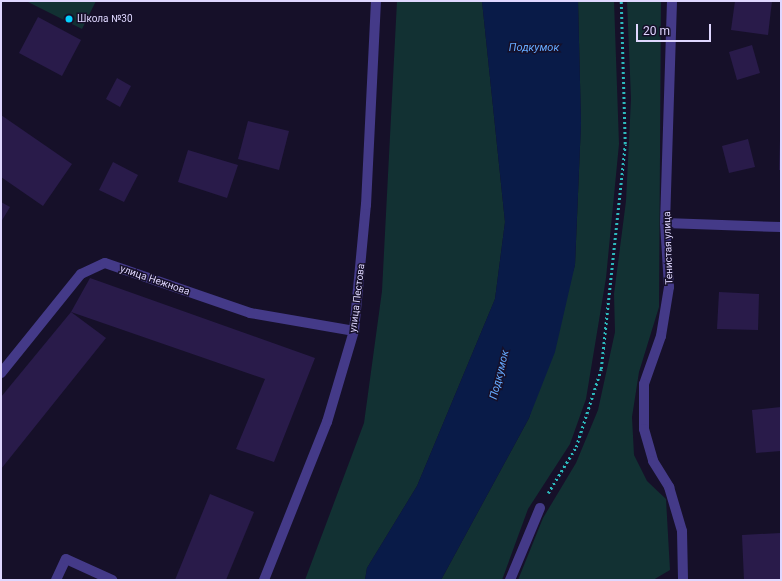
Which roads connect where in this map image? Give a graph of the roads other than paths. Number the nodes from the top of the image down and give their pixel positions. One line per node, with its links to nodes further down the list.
1 (376, 1): 5 (street, улица Пестова)
2 (672, 1): 3 (street, Тенистая улица)
3 (665, 223): 4 (street); 12 (street, Тенистая улица)
4 (781, 227)
5 (354, 331): 6 (street, улица Нежнова); 10 (street, улица Пестова)
6 (1, 373)
7 (540, 508): 11 (street)
8 (56, 580): 9 (street)
9 (112, 580)
10 (264, 580)
11 (510, 580)
12 (683, 580)

